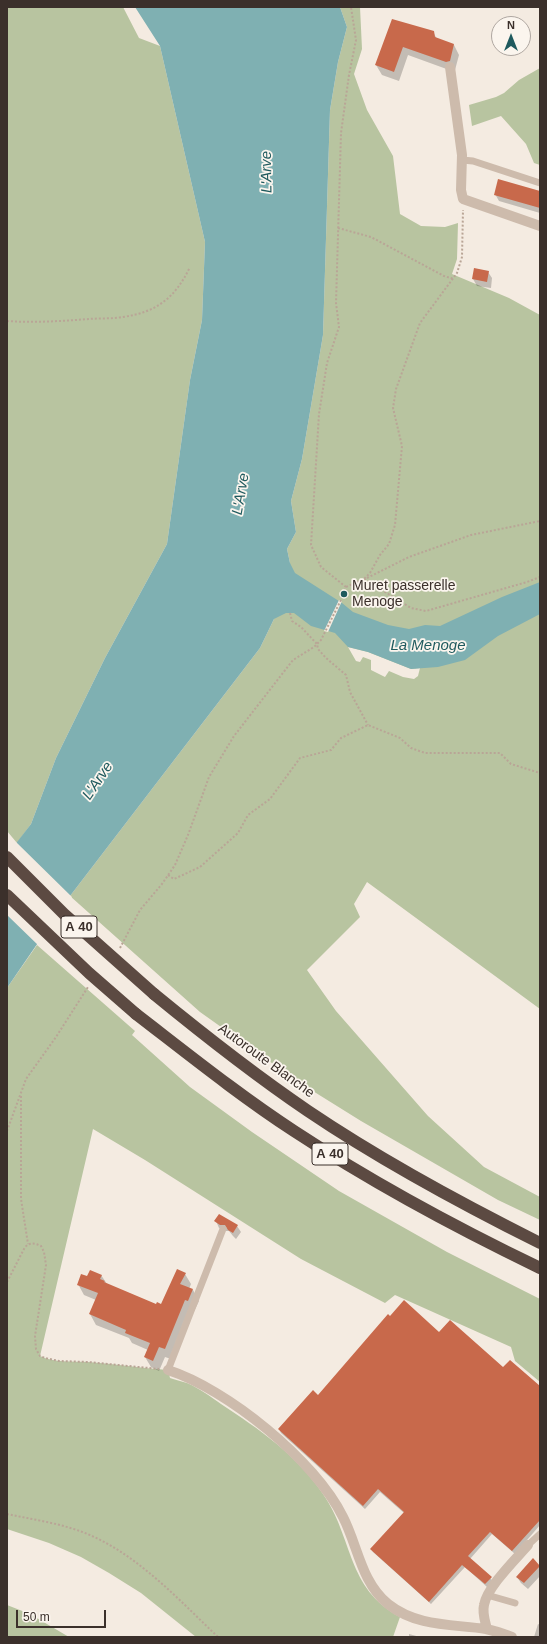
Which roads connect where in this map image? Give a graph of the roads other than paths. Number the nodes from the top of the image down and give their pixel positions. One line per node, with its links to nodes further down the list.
1 (450, 67): 2 (street)
2 (462, 160): 3 (lane); 4 (street)
3 (540, 184)
4 (540, 226)
5 (7, 857): 8 (highway, Autoroute Blanche / A 40, bridge)
6 (7, 895): 9 (highway, A 40, bridge)
7 (223, 1229): 10 (lane)
8 (540, 1243)
9 (540, 1268)
10 (168, 1370): 15 (street)
11 (540, 1534): 12 (lane)
12 (528, 1545): 13 (street)
13 (487, 1595): 14 (lane); 15 (street)
14 (515, 1603)
15 (487, 1629): 16 (street)
16 (512, 1637)

